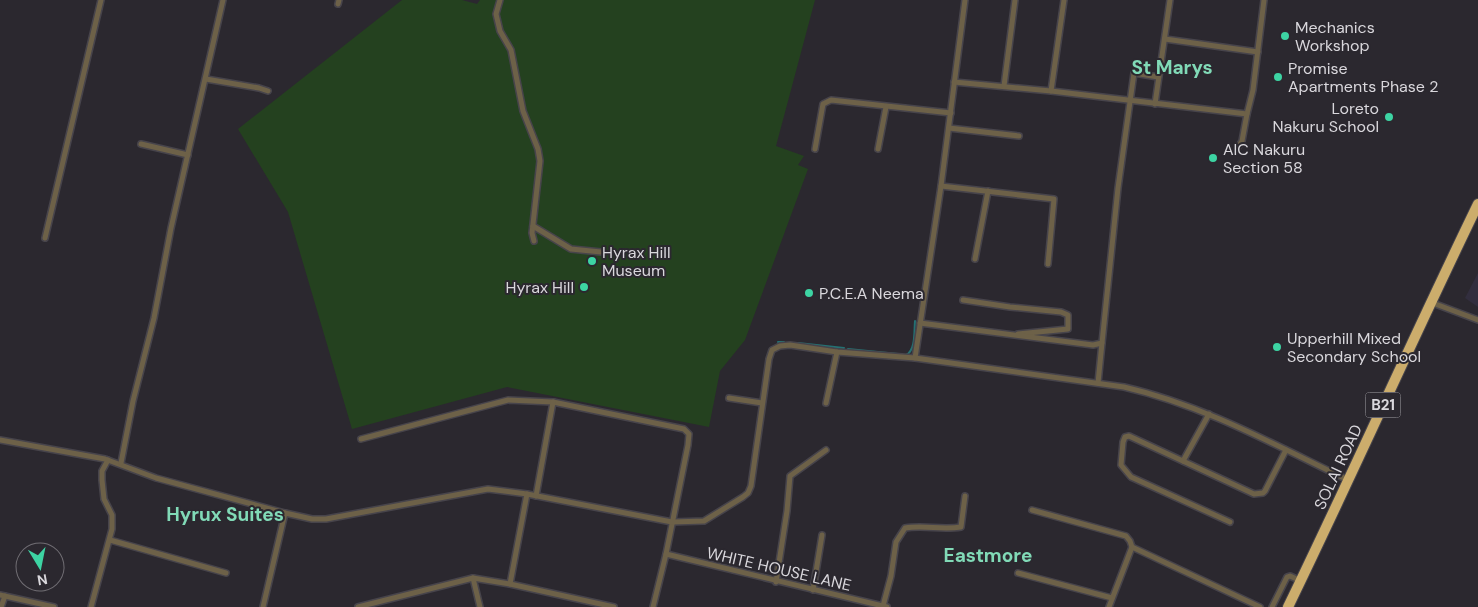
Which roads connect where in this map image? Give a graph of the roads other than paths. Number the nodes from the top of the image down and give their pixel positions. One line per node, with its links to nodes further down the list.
1 (101, 0): 33 (street)
2 (224, 0): 12 (street)
3 (500, 0): 32 (street)
4 (965, 0): 13 (street)
5 (1015, 0): 14 (street)
6 (1064, 0): 16 (street)
7 (1170, 0): 9 (street)
8 (1264, 0): 10 (street)
9 (1165, 39): 10 (street); 11 (street)
10 (1258, 52): 21 (street)
11 (1158, 76): 17 (street); 18 (street)
12 (206, 79): 15 (street); 28 (street)
13 (954, 82): 14 (street); 20 (street)
14 (1004, 86): 16 (street)
15 (268, 91)
16 (1051, 91): 17 (street)
17 (1130, 100): 18 (street); 43 (street)
18 (1155, 104): 21 (street)
19 (886, 107): 20 (street); 26 (street); 27 (street)
20 (951, 113): 22 (street)
21 (1248, 114): 25 (street)
22 (949, 128): 23 (street); 29 (street)
23 (1018, 136)
24 (141, 144): 28 (street)
25 (1237, 148)
26 (815, 149)
27 (878, 149)
28 (188, 155): 58 (street)
29 (941, 186): 30 (street); 41 (street)
30 (988, 191): 36 (street); 37 (street)
31 (1478, 204): 39 (highway, SOLAI ROAD / B21)
32 (533, 226): 34 (street); 35 (street)
33 (45, 238)
34 (534, 241)
35 (601, 252)
36 (975, 259)
37 (1048, 264)
38 (963, 300): 42 (street)
39 (1430, 302): 40 (street); 59 (highway, SOLAI ROAD / B21)
40 (1478, 320)
41 (920, 323): 42 (street); 45 (street)
42 (1008, 335): 43 (street)
43 (1102, 343): 46 (street)
44 (837, 352): 45 (street); 49 (street); 50 (street)
45 (915, 358): 46 (street)
46 (1098, 383): 51 (street)
47 (729, 398): 49 (street)
48 (553, 402): 52 (street); 61 (street); 65 (street)
49 (762, 403): 65 (street)
50 (826, 403)
51 (1209, 414): 55 (street); 57 (street)
52 (361, 439)
53 (0, 442): 56 (street)
54 (826, 450): 75 (street)
55 (1286, 450): 57 (street); 59 (street)
56 (108, 460): 58 (street); 68 (street)
57 (1183, 461): 66 (street)
58 (120, 463): 64 (street)
59 (1348, 480): 74 (highway, SOLAI ROAD / B21)
60 (527, 494): 61 (street); 64 (street); 76 (street)
61 (536, 496): 65 (street)
62 (965, 496): 81 (street)
63 (1032, 510): 69 (street)
64 (285, 513): 85 (street)
65 (672, 522): 70 (street)
66 (1230, 522)
67 (822, 535): 77 (street)
68 (110, 540): 71 (street); 84 (street)
69 (1132, 547): 79 (street); 91 (street)
70 (666, 554): 75 (street, WHITE HOUSE LANE); 89 (street)
71 (226, 573)
72 (1018, 574): 79 (street)
73 (473, 578): 76 (street); 86 (street); 87 (street)
74 (1301, 580): 92 (street); 93 (highway, SOLAI ROAD / B21)
75 (776, 582): 77 (street, WHITE HOUSE LANE)
76 (510, 584): 88 (street)
77 (813, 590): 80 (street, WHITE HOUSE LANE)
78 (2, 596): 82 (street); 83 (street)
79 (1112, 598): 90 (street)
80 (865, 604): 81 (street, WHITE HOUSE LANE)
81 (885, 606)
82 (1, 607)
83 (54, 607)
84 (91, 607)
85 (263, 607)
86 (358, 607)
87 (480, 607)
88 (613, 607)
89 (653, 607)
90 (1109, 607)
91 (1260, 607)
92 (1272, 607)
93 (1288, 607)

